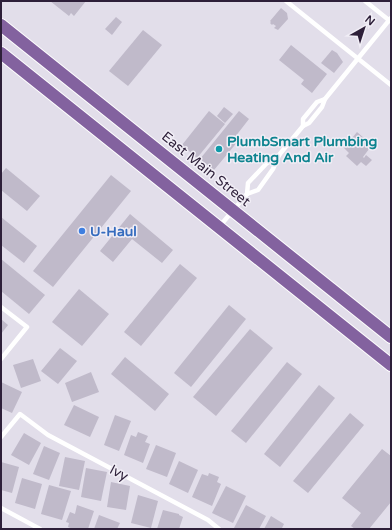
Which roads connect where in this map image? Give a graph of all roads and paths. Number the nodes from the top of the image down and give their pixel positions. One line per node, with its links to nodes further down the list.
1 (286, 1): 6 (lane)
2 (365, 1): 3 (lane)
3 (390, 20): 6 (lane)
4 (1, 25): 10 (main road, East Main Street)
5 (1, 53): 11 (main road)
6 (358, 59): 7 (lane); 8 (lane)
7 (391, 85)
8 (279, 155): 9 (lane); 9 (lane)
9 (247, 194): 10 (lane)
10 (233, 210): 11 (lane); 13 (main road, East Main Street)
11 (219, 227): 15 (main road)
12 (1, 307): 14 (lane)
13 (391, 337)
14 (1, 359)
15 (391, 365)
16 (1, 437): 19 (lane, Ivy)
17 (1, 508): 18 (lane)
18 (40, 529)
19 (219, 529)

